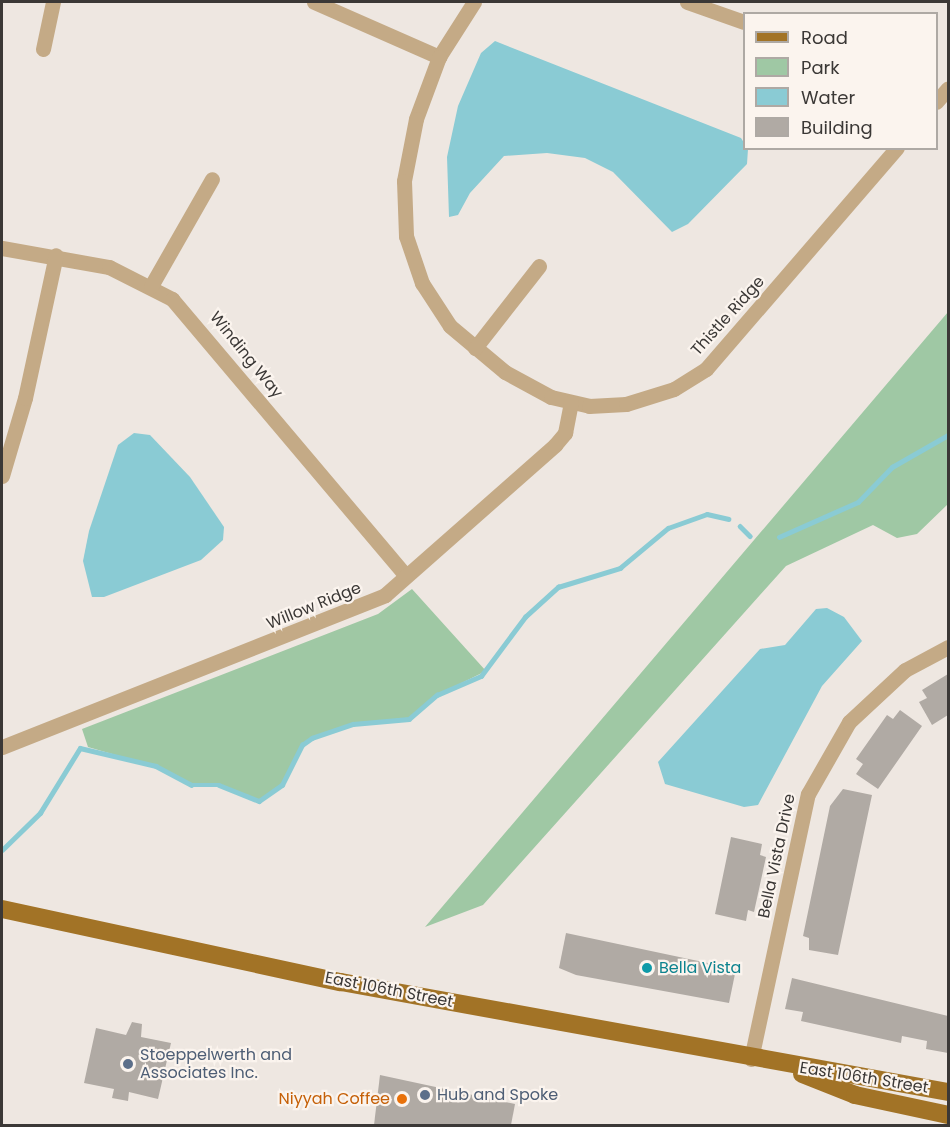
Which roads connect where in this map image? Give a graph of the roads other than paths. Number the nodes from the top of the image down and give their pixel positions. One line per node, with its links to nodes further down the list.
1 (53, 2): 6 (street)
2 (314, 2): 7 (street)
3 (474, 2): 7 (street, Thistle Ridge)
4 (687, 2): 5 (street)
5 (743, 22)
6 (43, 49)
7 (439, 57): 16 (street, Thistle Ridge)
8 (948, 88): 9 (street)
9 (938, 100)
10 (895, 150): 17 (street, Thistle Ridge)
11 (212, 179): 15 (street)
12 (2, 248): 13 (street, Winding Way)
13 (56, 255): 15 (street, Winding Way); 18 (street)
14 (539, 266): 16 (street)
15 (152, 286): 19 (street, Winding Way)
16 (475, 348): 17 (street, Thistle Ridge)
17 (571, 403): 19 (street, Willow Ridge)
18 (2, 476)
19 (405, 575): 21 (street, Willow Ridge)
20 (948, 647): 23 (street, Bella Vista Drive)
21 (2, 747)
22 (2, 909): 23 (main road, East 106th Street)
23 (751, 1059): 24 (main road, East 106th Street)
24 (778, 1065): 25 (main road, East 106th Street); 26 (main road, East 106th Street)
25 (948, 1092)
26 (948, 1115)

